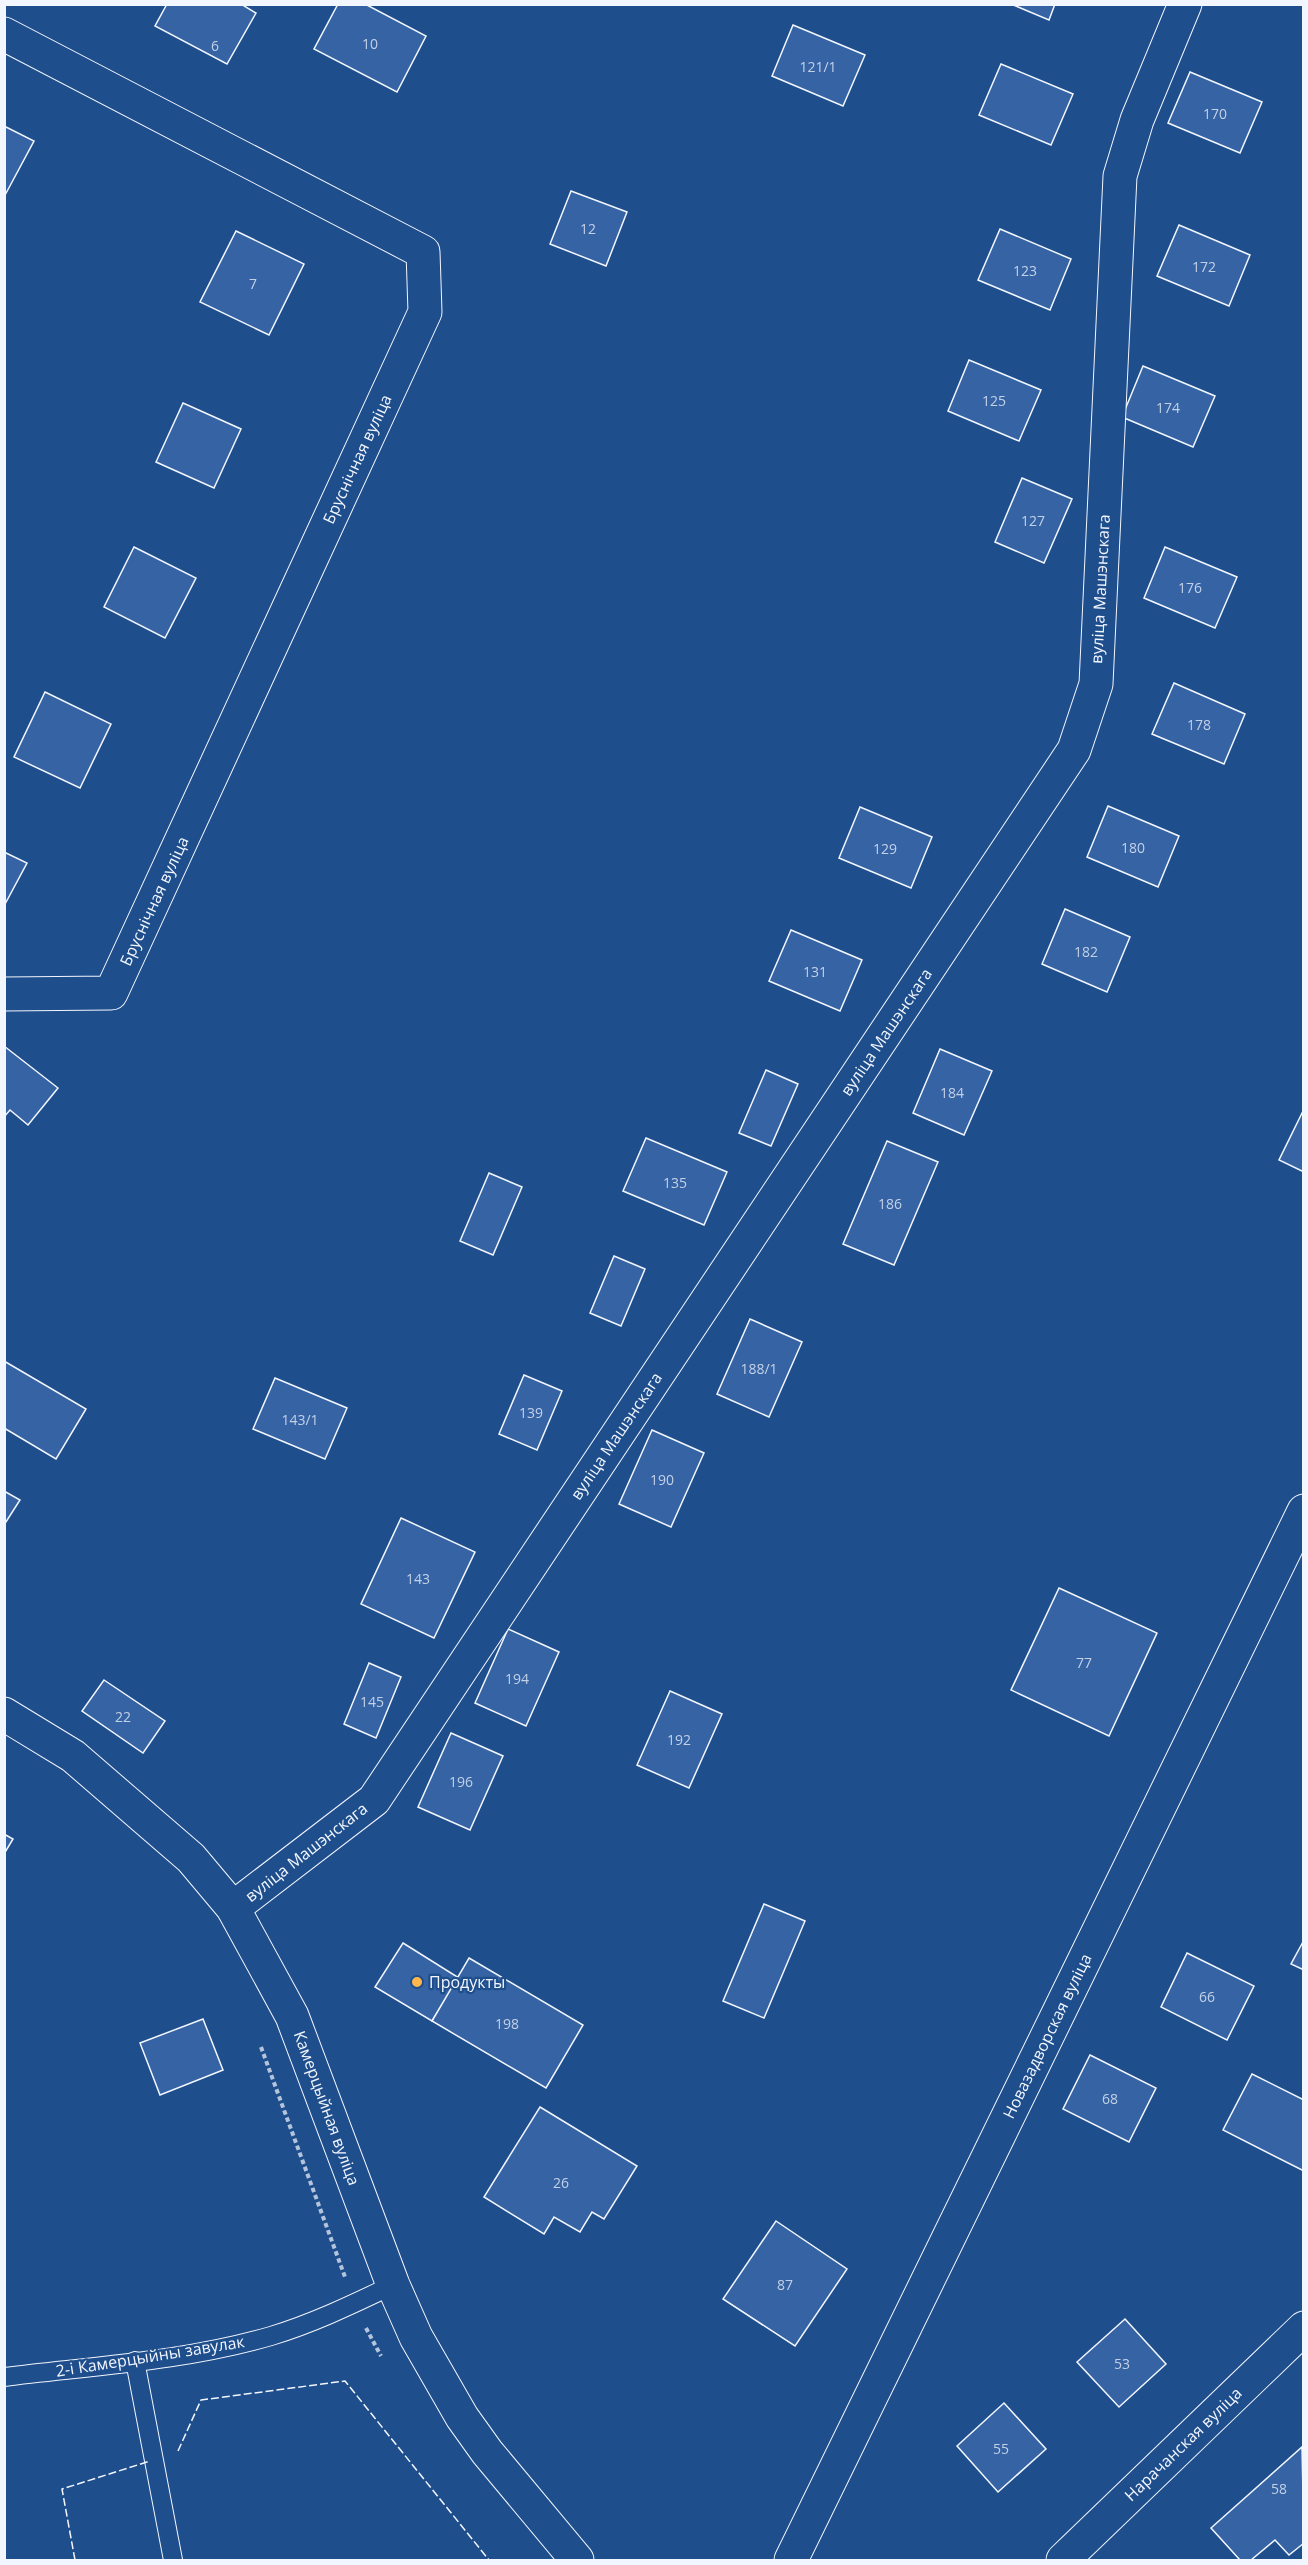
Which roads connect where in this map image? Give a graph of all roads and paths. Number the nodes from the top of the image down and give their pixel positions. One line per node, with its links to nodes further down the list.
1 (1185, 4): 6 (street, вуліца Машэнскага)
2 (4, 34): 3 (street, Бруснічная вуліца)
3 (4, 993)
4 (1304, 1511): 13 (street, Новазадворская вуліца)
5 (4, 1714): 6 (street, Камерцыйная вуліца)
6 (233, 1908): 7 (street, Камерцыйная вуліца)
7 (393, 2285): 9 (lane, 2-і Камерцыйны завулак); 12 (street, Камерцыйная вуліца)
8 (1304, 2328): 14 (street, Нарачанская вуліца)
9 (135, 2361): 10 (lane, 2-і Камерцыйны завулак); 11 (lane)
10 (4, 2377)
11 (173, 2560)
12 (577, 2560)
13 (791, 2560)
14 (1063, 2560)

